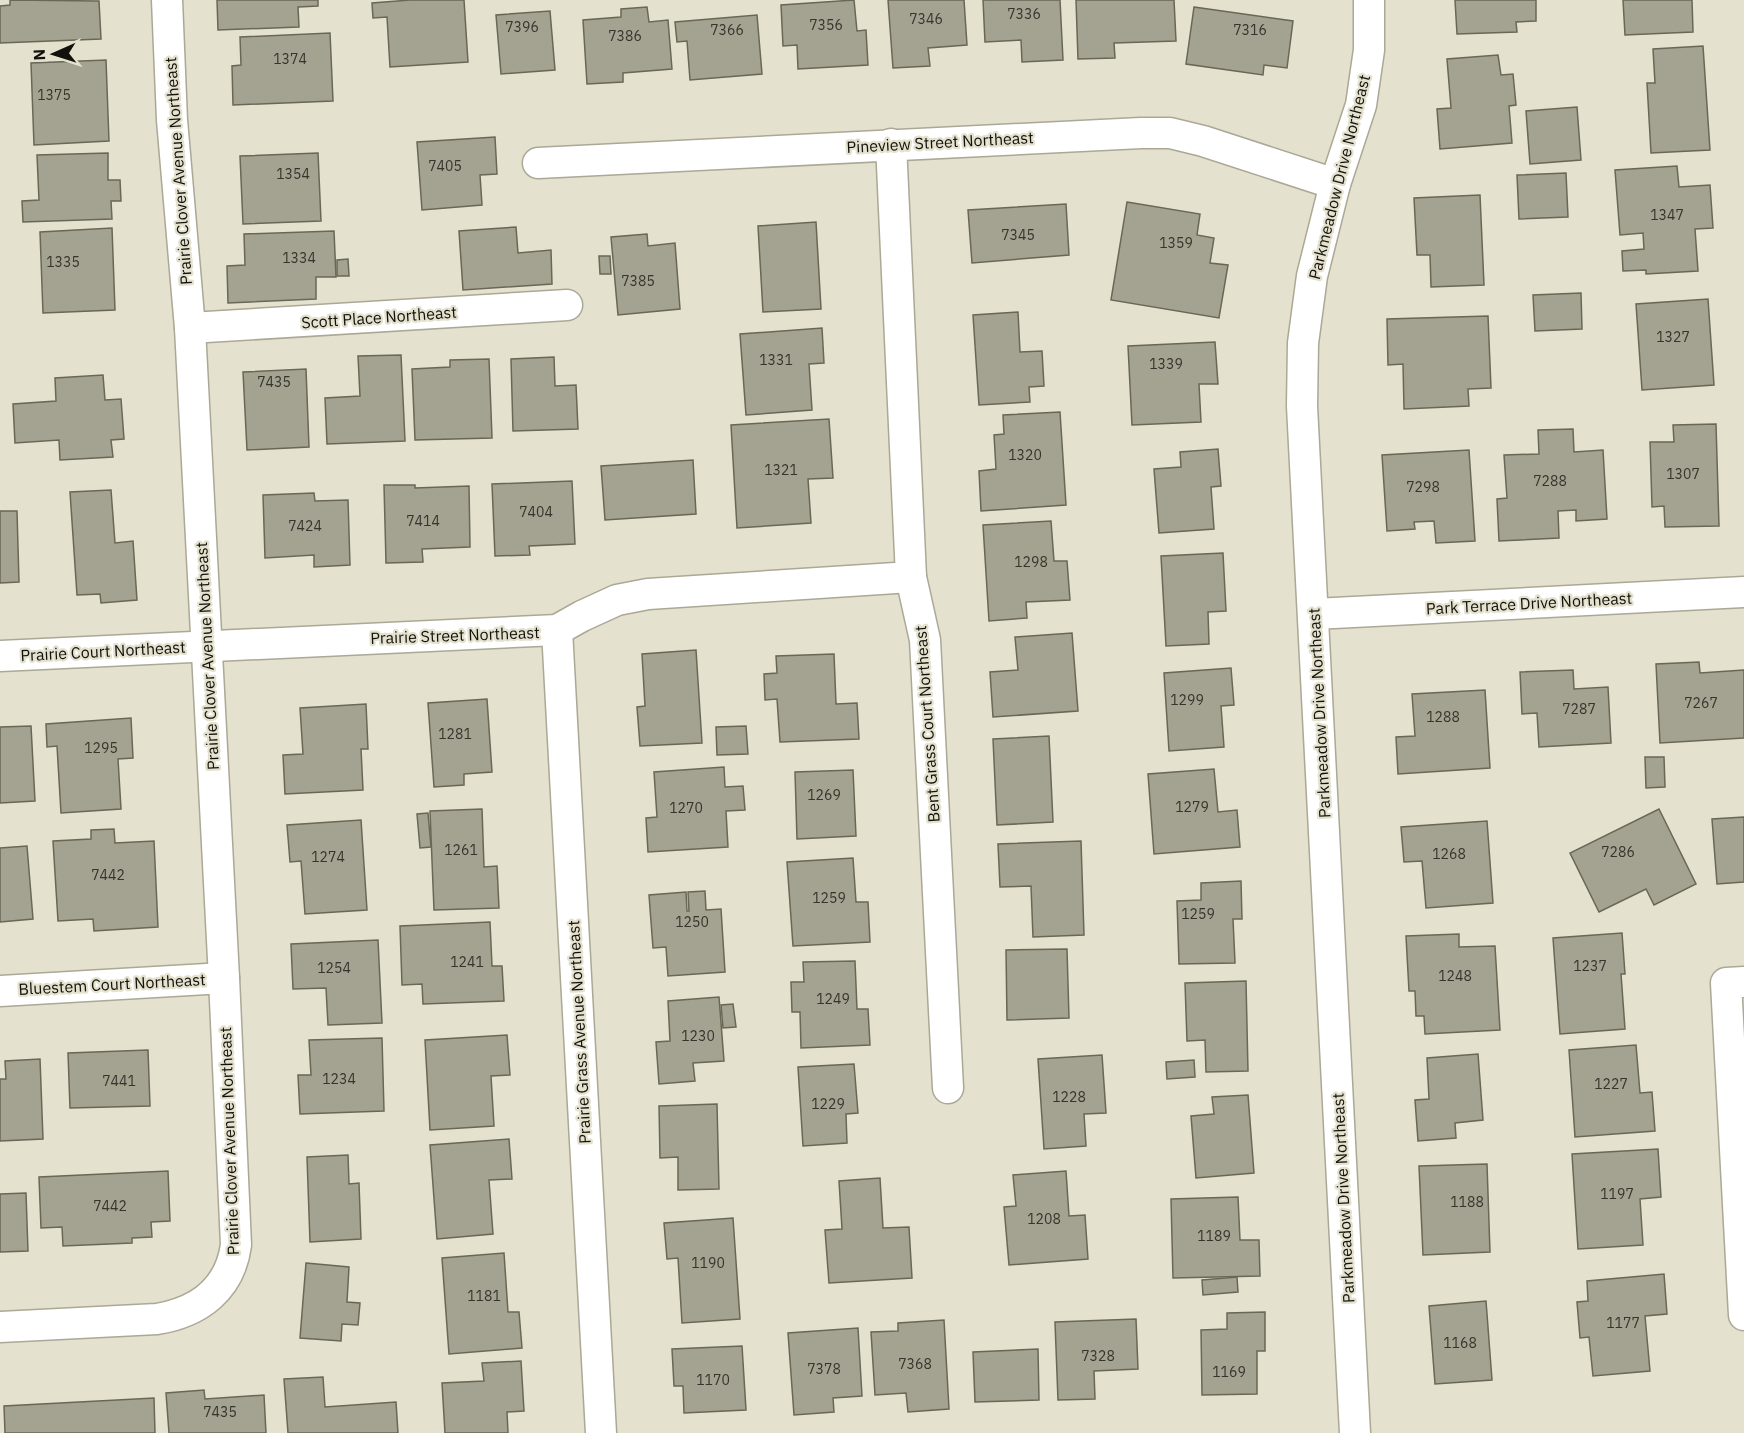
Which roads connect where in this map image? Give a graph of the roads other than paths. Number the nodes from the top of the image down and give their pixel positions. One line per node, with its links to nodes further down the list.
1 (167, 0): 7 (street, Prairie Clover Avenue Northeast)
2 (1370, 0): 5 (street, Parkmeadow Drive Northeast)
3 (891, 144): 4 (street, Pineview Street Northeast); 5 (street, Pineview Street Northeast); 8 (street, Bent Grass Court Northeast)
4 (538, 163)
5 (1335, 184): 10 (street, Parkmeadow Drive Northeast)
6 (567, 305): 7 (street, Scott Place Northeast)
7 (190, 328): 12 (street, Prairie Clover Avenue Northeast)
8 (911, 577): 11 (street, Prairie Street Northeast); 17 (street, Bent Grass Court Northeast)
9 (1744, 592): 10 (street, Park Terrace Drive Northeast)
10 (1314, 614): 21 (street, Parkmeadow Drive Northeast)
11 (557, 630): 12 (street, Prairie Street Northeast); 20 (street, Prairie Grass Avenue Northeast)
12 (206, 646): 13 (street, Prairie Court Northeast); 14 (street, Prairie Clover Avenue Northeast)
13 (0, 656)
14 (224, 978): 16 (street, Bluestem Court Northeast); 19 (street, Prairie Clover Avenue Northeast)
15 (1735, 982): 18 (street)
16 (0, 991)
17 (948, 1088)
18 (1744, 1315)
19 (0, 1327)
20 (601, 1433)
21 (1355, 1433)

